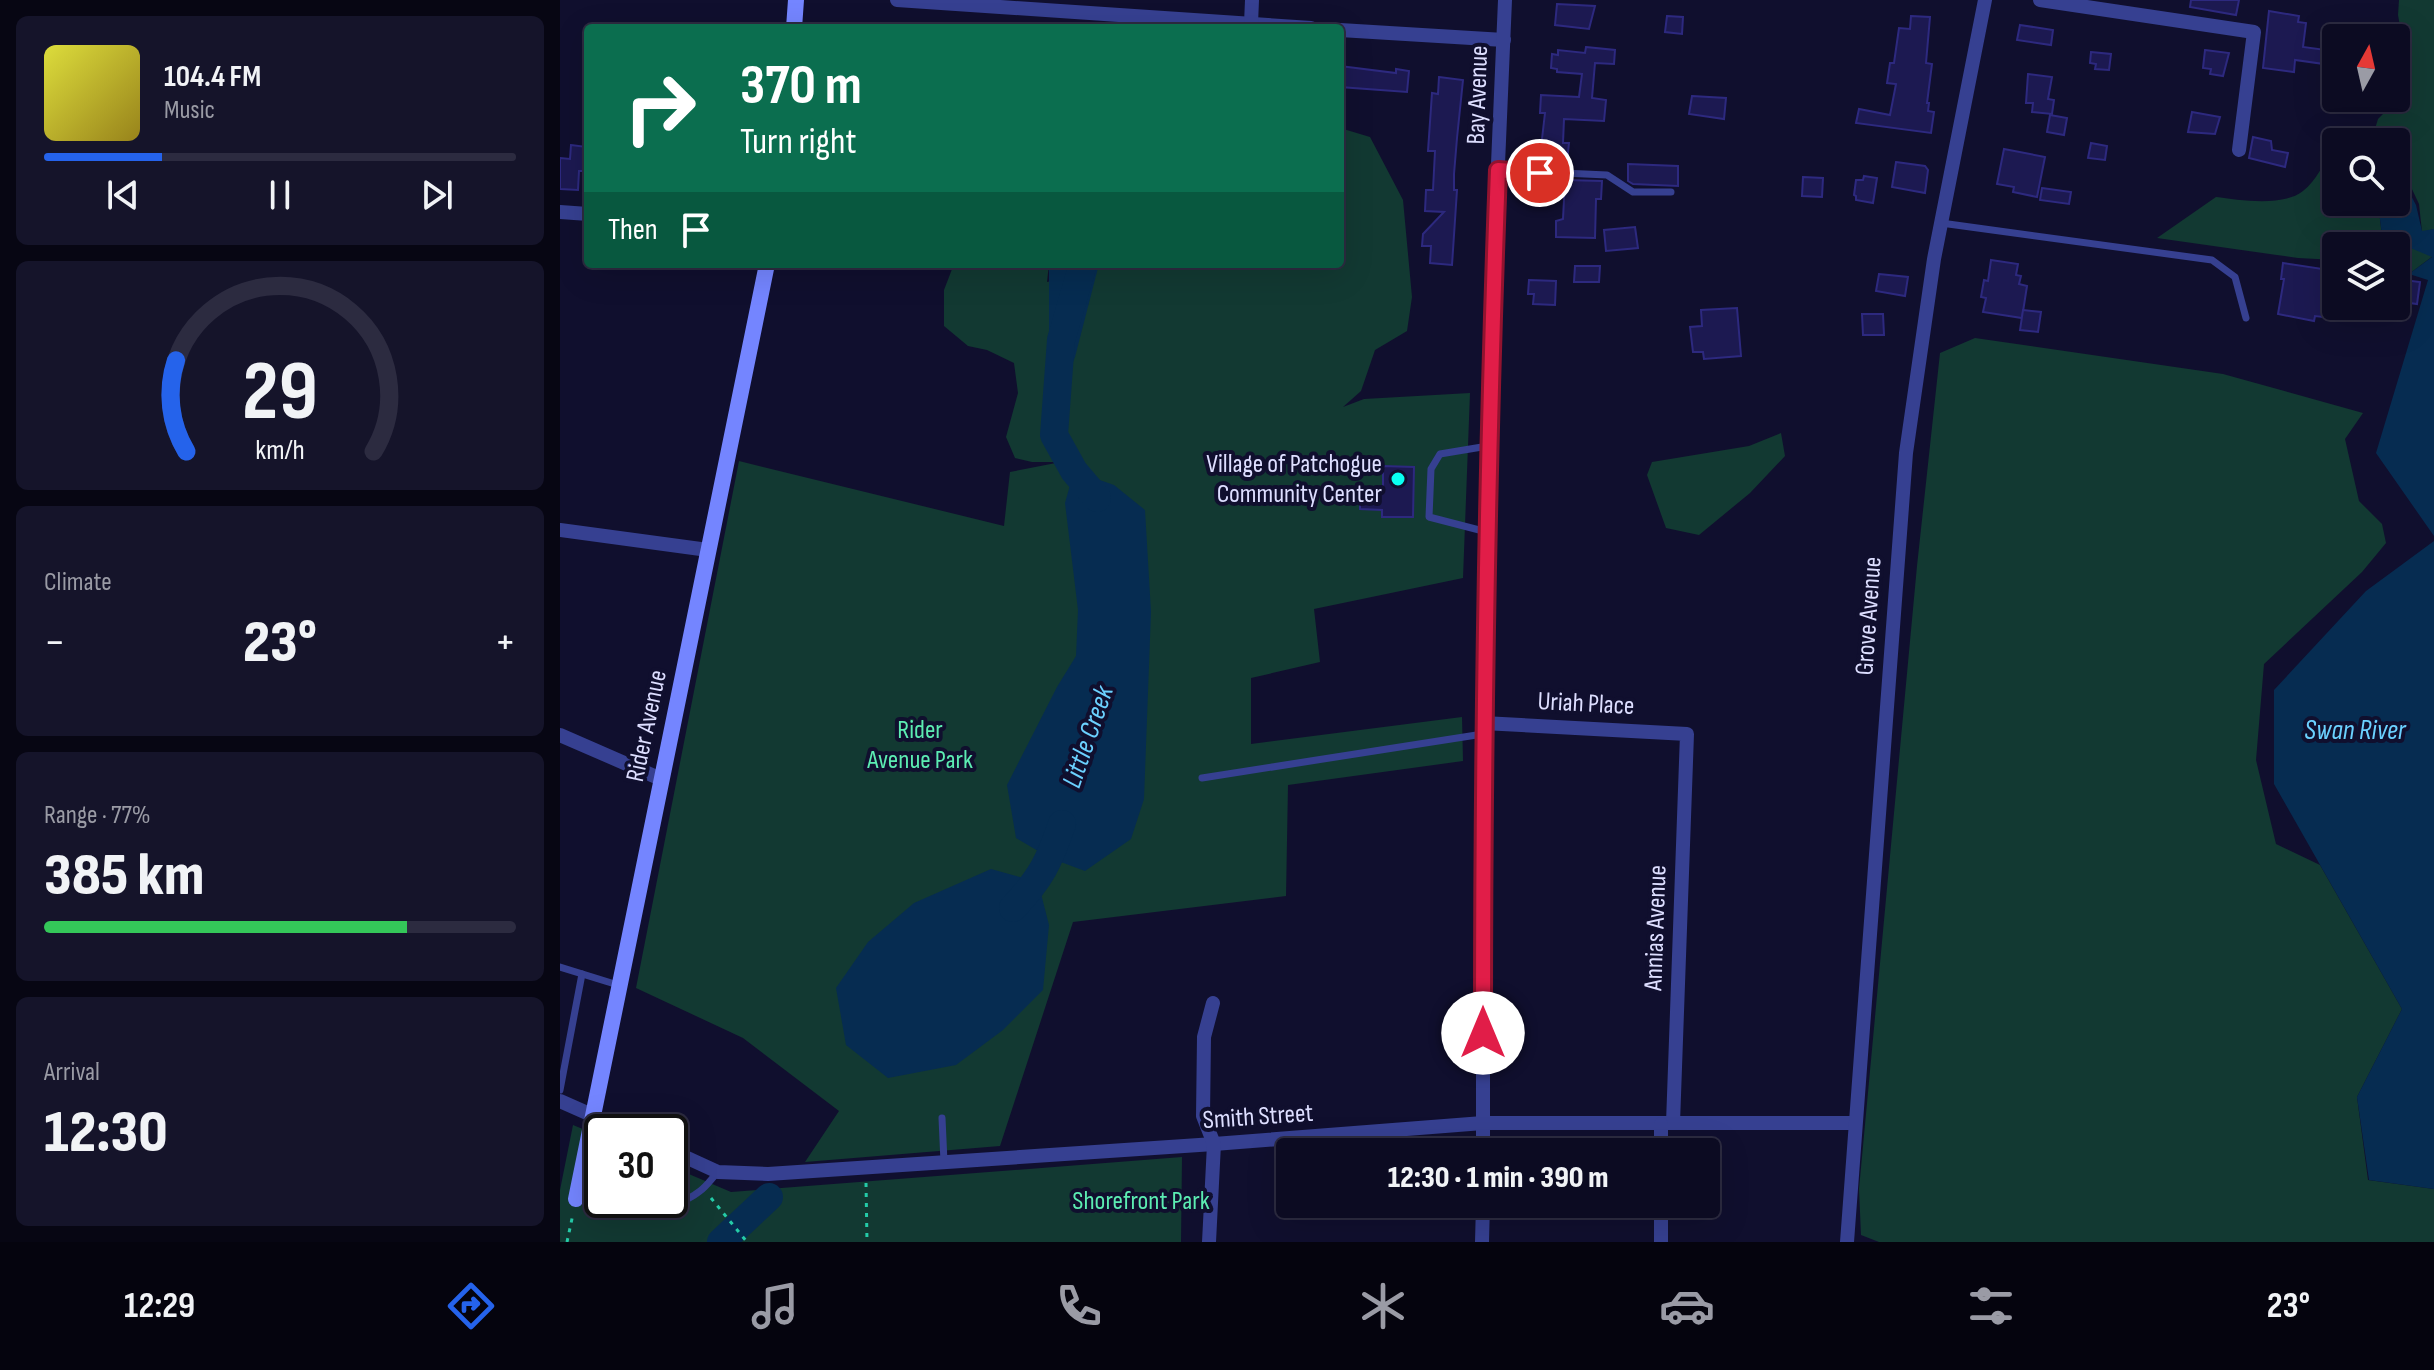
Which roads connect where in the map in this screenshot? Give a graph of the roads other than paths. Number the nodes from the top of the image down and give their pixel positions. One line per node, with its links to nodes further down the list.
1 (796, 0): 7 (street)
2 (897, 0): 8 (street)
3 (1252, 0): 8 (street)
4 (1505, 0): 10 (street, Bay Avenue)
5 (1985, 0): 16 (street, Grove Avenue)
6 (2040, 0): 11 (street)
7 (794, 24)
8 (1251, 24)
9 (1344, 30): 10 (street)
10 (1504, 40): 12 (street, Bay Avenue)
11 (2239, 150)
12 (1498, 170): 13 (lane); 19 (street, Bay Avenue)
13 (1671, 192)
14 (560, 212): 15 (street)
15 (584, 214)
16 (1941, 223): 18 (lane); 38 (street, Grove Avenue)
17 (766, 268): 22 (street, Rider Avenue)
18 (2246, 318)
19 (1488, 446): 21 (street, Bay Avenue); 21 (lane)
20 (560, 530): 22 (street)
21 (1487, 532): 23 (street, Bay Avenue)
22 (708, 550): 27 (street, Rider Avenue)
23 (1483, 728): 24 (street, Uriah Place); 26 (lane); 37 (street, Bay Avenue)
24 (1687, 734): 39 (street, Annias Avenue)
25 (560, 735): 27 (street)
26 (1202, 778)
27 (661, 779): 30 (street, Rider Avenue)
28 (560, 967): 29 (lane)
29 (582, 974): 30 (lane); 32 (lane)
30 (618, 985): 35 (street, Rider Avenue)
31 (1213, 1003): 42 (street)
32 (560, 1090)
33 (560, 1101): 34 (street)
34 (592, 1114)
35 (594, 1114)
36 (942, 1118): 44 (lane)
37 (1483, 1123): 39 (street, Smith Street); 40 (street, Bay Avenue); 42 (street, Smith Street)
38 (1855, 1123): 39 (street, Smith Street); 54 (street, Grove Avenue)
39 (1667, 1124): 41 (street, Annias Avenue)
40 (1483, 1138)
41 (1664, 1138)
42 (1214, 1144): 44 (street, Smith Street); 51 (street)
43 (688, 1158): 45 (street, Smith Street)
44 (944, 1162): 45 (street, Smith Street)
45 (718, 1172): 48 (lane)
46 (584, 1183): 47 (street, Rider Avenue)
47 (582, 1197)
48 (688, 1199)
49 (1483, 1218): 52 (street)
50 (1661, 1218): 53 (street)
51 (1209, 1242)
52 (1482, 1242)
53 (1661, 1242)
54 (1847, 1242)

